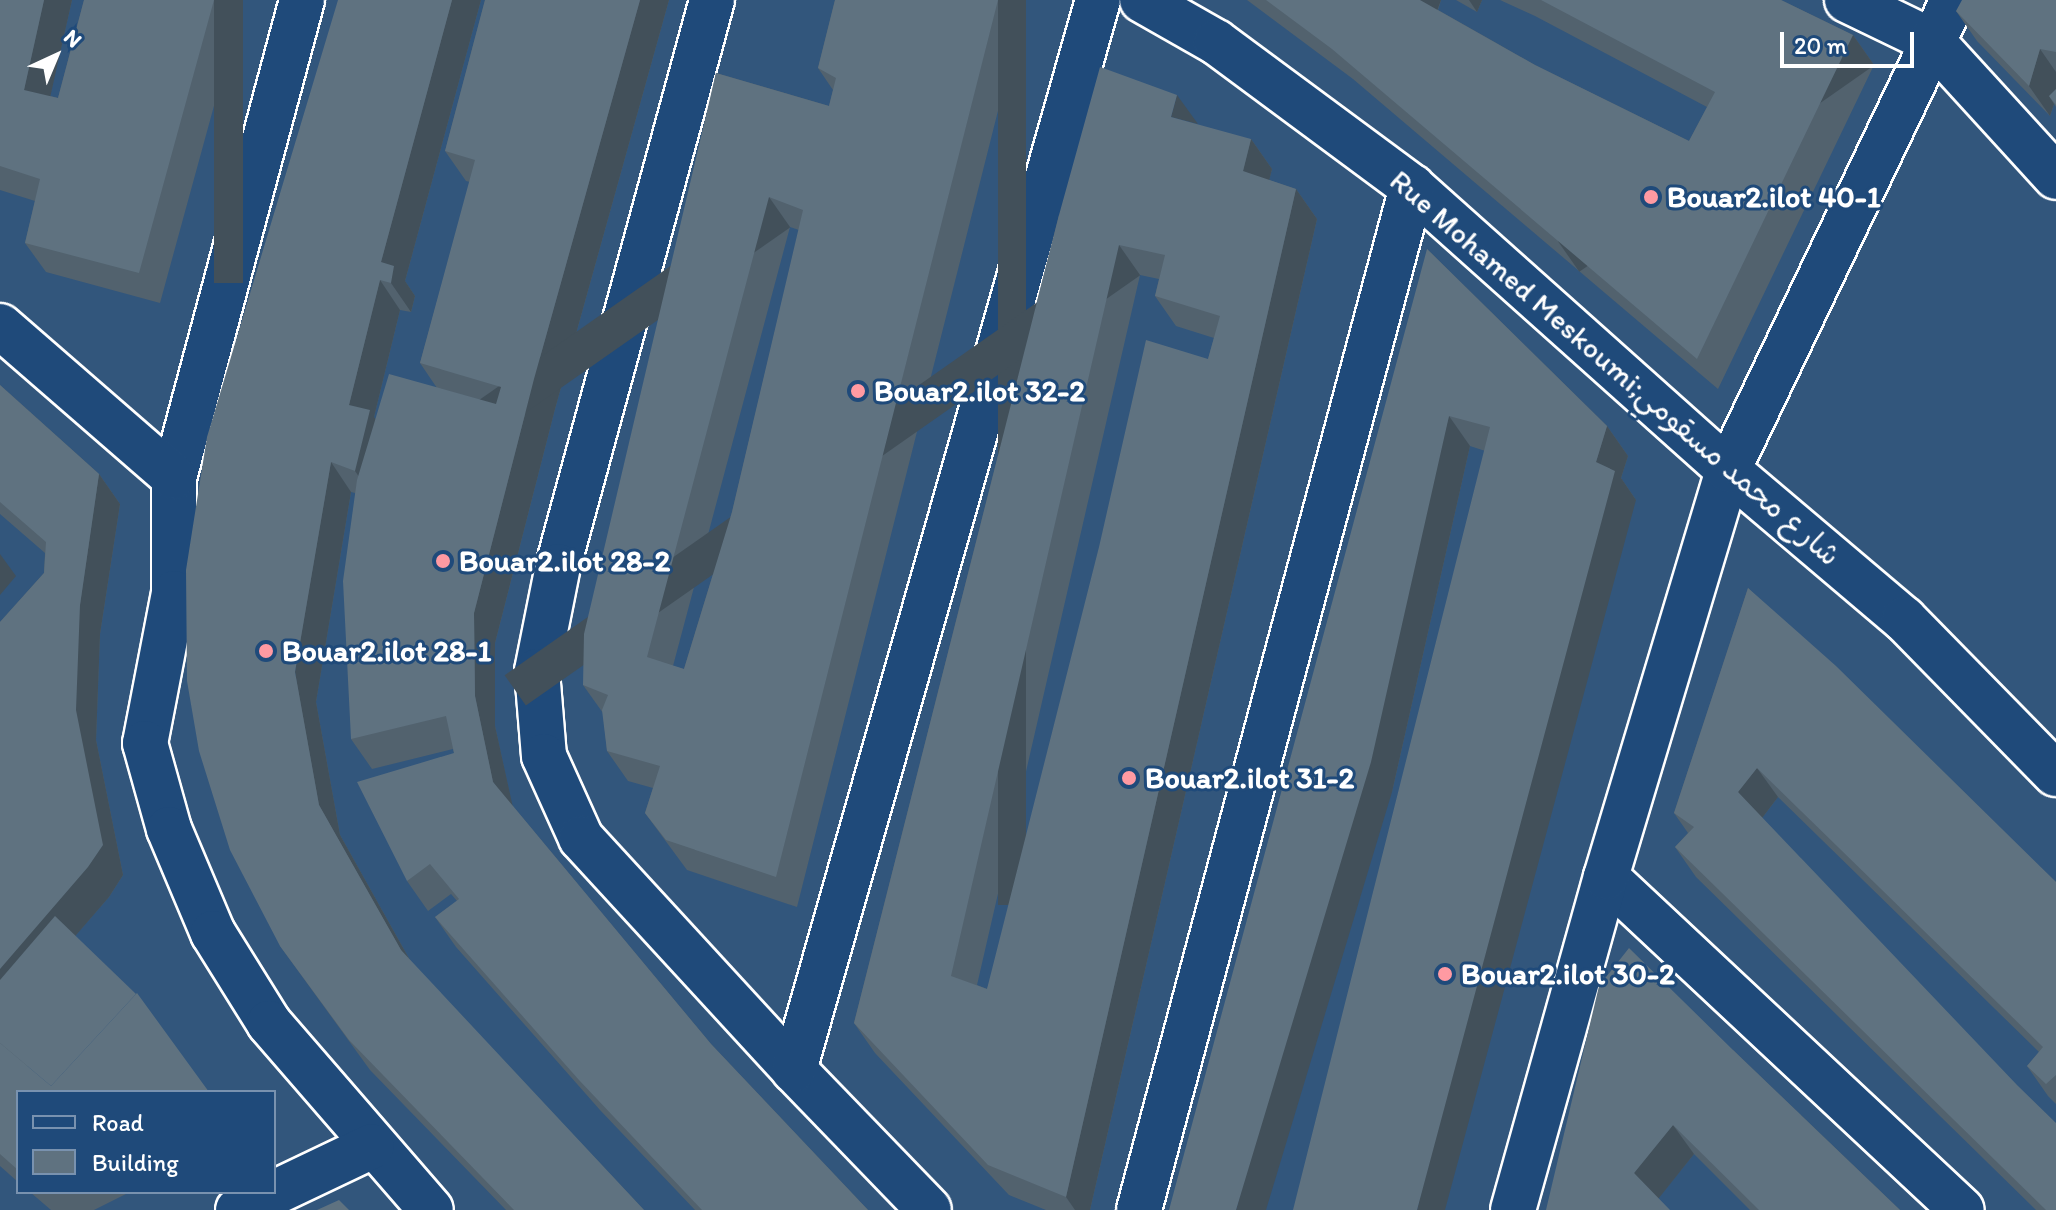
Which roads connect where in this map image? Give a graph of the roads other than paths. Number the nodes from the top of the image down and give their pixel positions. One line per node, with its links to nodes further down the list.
1 (302, 0): 12 (street)
2 (712, 0): 15 (street)
3 (1098, 0): 15 (street)
4 (1142, 0): 9 (street, Rue Mohamed Meskoumi;شارع محمد مسقومي)
5 (1847, 0): 7 (street)
6 (1953, 0): 7 (street)
7 (1932, 41): 8 (street); 11 (street)
8 (2056, 177)
9 (1412, 187): 11 (street, Rue Mohamed Meskoumi;شارع محمد مسقومي); 22 (street)
10 (0, 326): 12 (street)
11 (1728, 470): 13 (street, Rue Mohamed Meskoumi;شارع محمد مسقومي); 14 (street)
12 (174, 477): 16 (street)
13 (2056, 774)
14 (1606, 877): 23 (street); 24 (street)
15 (794, 1070): 21 (street)
16 (372, 1146): 17 (street); 20 (street)
17 (276, 1192)
18 (272, 1194): 19 (street)
19 (238, 1210)
20 (431, 1210)
21 (929, 1210)
22 (1139, 1210)
23 (1513, 1210)
24 (1962, 1210)

